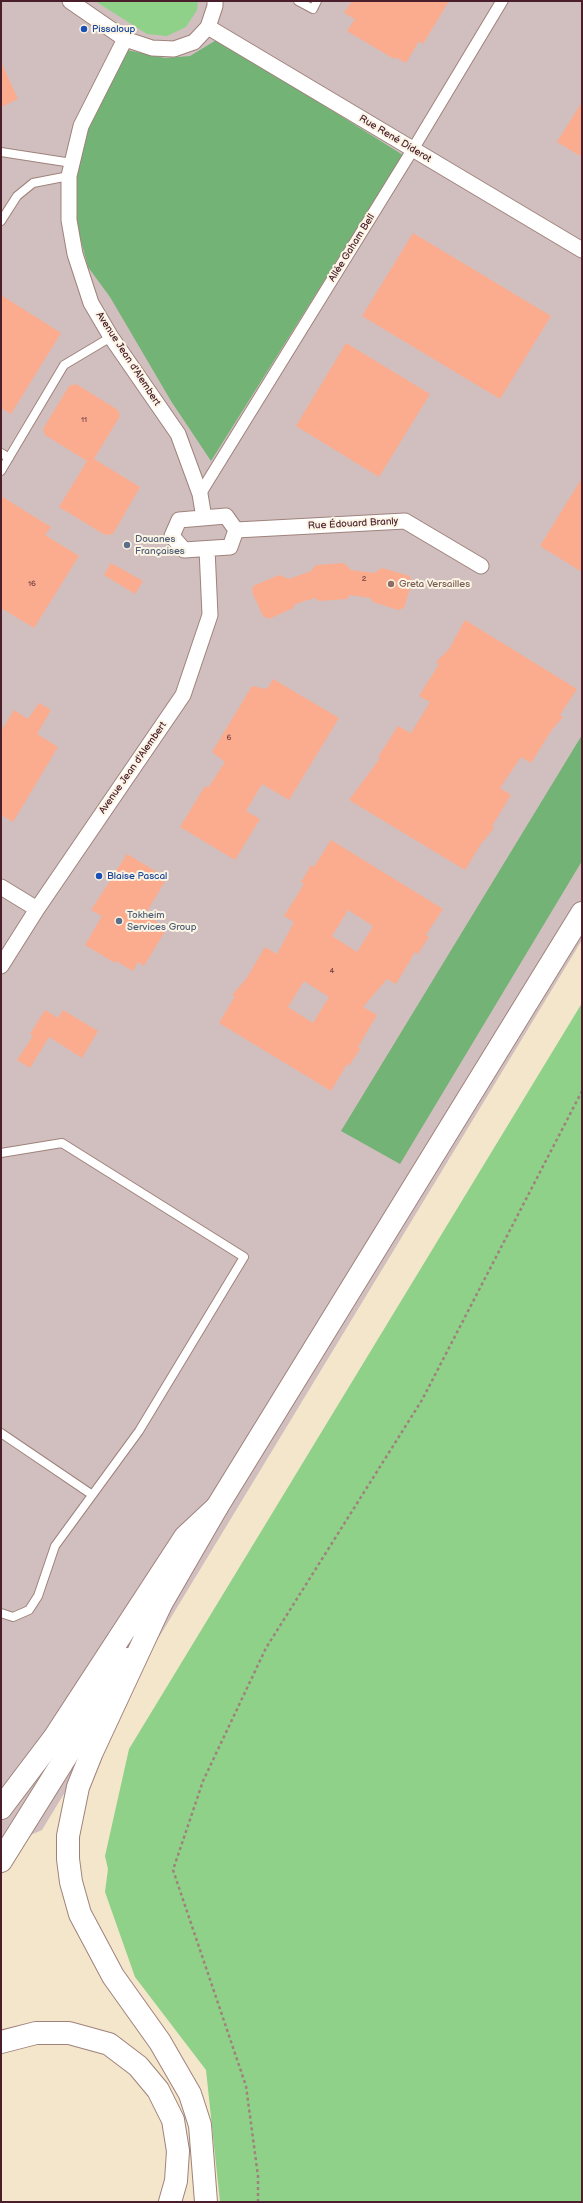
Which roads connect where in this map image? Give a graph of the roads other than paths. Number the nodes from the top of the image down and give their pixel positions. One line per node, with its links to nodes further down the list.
1 (70, 1): 7 (street)
2 (215, 1): 6 (street)
3 (298, 1): 4 (lane)
4 (317, 1)
5 (502, 1): 8 (street, Allée Gaham Bell)
6 (208, 27): 7 (street); 8 (street, Rue René Diderot)
7 (125, 39): 10 (street, Avenue Jean d'Alembert)
8 (413, 149): 12 (street, Rue René Diderot); 17 (street, Allée Gaham Bell)
9 (1, 152): 10 (lane)
10 (70, 170): 11 (lane); 13 (street, Avenue Jean d'Alembert)
11 (1, 221)
12 (582, 250)
13 (111, 337): 15 (lane); 17 (street, Avenue Jean d'Alembert)
14 (1, 453): 15 (lane)
15 (9, 458): 16 (lane)
16 (1, 471)
17 (200, 494): 18 (street, Avenue Jean d'Alembert)
18 (204, 518): 19 (street); 20 (street)
19 (236, 530): 20 (street); 21 (street, Rue Édouard Branly)
20 (207, 549): 23 (street, Avenue Jean d'Alembert)
21 (481, 566)
22 (1, 887): 23 (street)
23 (37, 909): 25 (street, Avenue Jean d'Alembert)
24 (582, 913): 29 (main road)
25 (1, 966)
26 (1, 1153): 28 (lane)
27 (1, 1433): 28 (lane)
28 (91, 1494): 31 (lane)
29 (217, 1507): 30 (main road); 32 (main road)
30 (160, 1606): 33 (main road); 35 (main road)
31 (1, 1613)
32 (1, 1808)
33 (1, 1861)
34 (1, 2042): 36 (main road)
35 (206, 2179): 37 (main road); 38 (main road)
36 (170, 2202)
37 (197, 2202)
38 (206, 2202)

